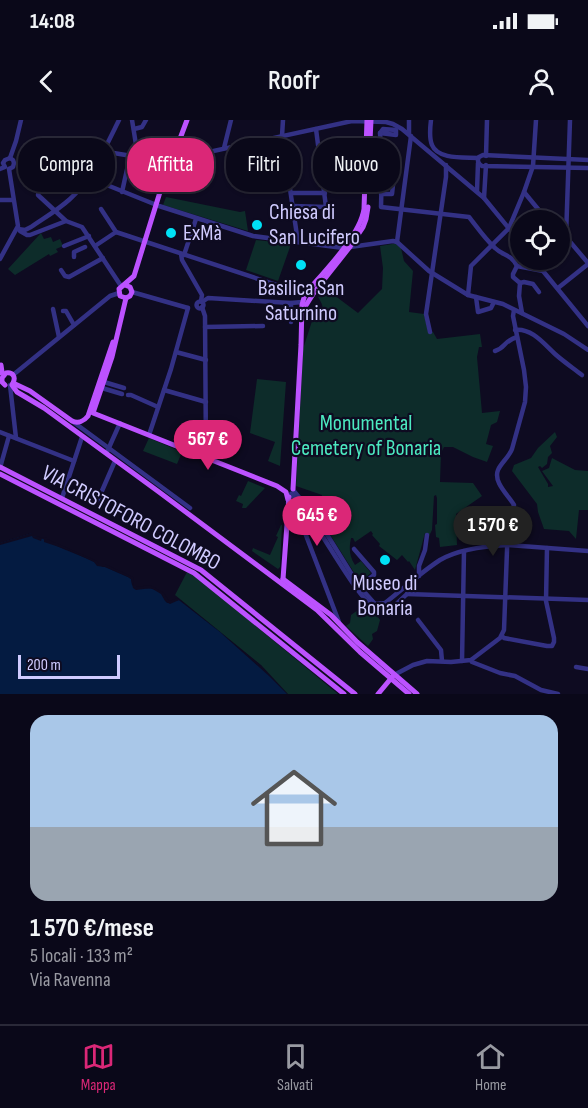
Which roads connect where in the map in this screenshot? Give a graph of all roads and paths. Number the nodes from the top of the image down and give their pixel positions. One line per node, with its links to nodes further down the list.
1 (21, 120): 30 (street)
2 (119, 120): 20 (street)
3 (132, 120): 14 (street)
4 (146, 120): 14 (street)
5 (187, 120): 22 (main road)
6 (231, 120): 25 (street)
7 (283, 120): 18 (street)
8 (409, 120): 17 (street)
9 (431, 120): 19 (street)
10 (487, 120): 28 (street)
11 (536, 120): 31 (street)
12 (570, 120): 33 (street)
13 (369, 121): 15 (street); 16 (street); 82 (main road)
14 (134, 129): 21 (street)
15 (316, 129): 18 (street); 55 (street)
16 (396, 130): 17 (street); 17 (street); 23 (street)
17 (409, 134): 24 (street); 63 (street)
18 (282, 136): 25 (street); 54 (street)
19 (430, 137): 24 (street); 27 (street)
20 (110, 138)
21 (135, 138)
22 (180, 138)
23 (380, 138)
24 (420, 144): 27 (street)
25 (224, 148): 26 (street)
26 (214, 150)
27 (437, 154): 29 (street); 35 (street)
28 (486, 156): 31 (street); 32 (street); 36 (street)
29 (458, 157): 32 (street); 35 (street)
30 (10, 158): 39 (street); 39 (street)
31 (534, 158): 33 (street); 37 (street)
32 (478, 159): 36 (street); 47 (street)
33 (569, 159): 34 (street); 38 (street)
34 (588, 160)
35 (446, 165): 42 (street); 45 (street)
36 (486, 165): 37 (street); 57 (street)
37 (533, 166): 38 (street); 53 (street)
38 (569, 167): 40 (street); 65 (street)
39 (5, 168): 59 (street)
40 (588, 168)
41 (127, 170): 50 (street)
42 (455, 173): 45 (street); 47 (street)
43 (400, 176): 44 (street)
44 (403, 176)
45 (446, 177): 67 (street)
46 (115, 189): 50 (street)
47 (477, 191): 57 (street)
48 (39, 192): 66 (street)
49 (76, 192): 66 (street)
50 (122, 192): 60 (street)
51 (160, 192): 60 (main road)
52 (392, 192): 56 (street)
53 (524, 192): 64 (street); 70 (street)
54 (291, 193): 55 (street); 61 (street)
55 (325, 193): 61 (street)
56 (381, 194): 63 (street)
57 (484, 198): 70 (street)
58 (0, 200): 59 (street)
59 (13, 200): 71 (street)
60 (156, 205): 68 (street); 74 (main road)
61 (292, 206): 75 (street)
62 (101, 209): 72 (street)
63 (401, 209): 67 (street); 76 (street)
64 (539, 210)
65 (567, 210)
66 (54, 211): 69 (street); 71 (street)
67 (441, 213): 78 (street); 93 (street)
68 (196, 219): 75 (street); 83 (street)
69 (66, 221): 71 (street); 73 (street)
70 (509, 228): 78 (street)
71 (18, 229): 86 (street)
72 (116, 232): 74 (street); 81 (street)
73 (88, 236): 79 (street); 81 (street)
74 (145, 241): 83 (street); 95 (main road)
75 (298, 242): 82 (street)
76 (397, 242): 82 (street); 93 (street)
77 (570, 242): 88 (street)
78 (492, 245): 84 (street); 101 (street)
79 (64, 246)
80 (85, 246): 85 (street)
81 (95, 246): 87 (street)
82 (346, 248): 100 (main road)
83 (182, 254): 100 (street); 107 (street)
84 (510, 256)
85 (74, 257)
86 (0, 258)
87 (103, 258): 89 (street); 95 (street)
88 (588, 263): 96 (street)
89 (61, 270)
90 (515, 270): 94 (street)
91 (538, 270): 92 (street)
92 (543, 271): 96 (street)
93 (433, 274): 101 (street); 120 (street)
94 (520, 283): 98 (street); 113 (street)
95 (123, 286): 97 (main road); 99 (main road)
96 (558, 288): 115 (street)
97 (132, 292): 103 (main road); 109 (street)
98 (539, 292)
99 (119, 293): 103 (main road); 116 (street)
100 (308, 296): 104 (main road); 112 (main road)
101 (468, 296): 102 (street)
102 (476, 297): 105 (street); 105 (street)
103 (126, 298): 121 (main road)
104 (302, 302): 106 (street); 112 (main road)
105 (494, 302): 110 (street)
106 (291, 303): 107 (street); 114 (street)
107 (200, 304): 109 (street); 118 (street)
108 (53, 309): 122 (street)
109 (188, 310): 126 (street)
110 (514, 310): 113 (street); 119 (street)
111 (63, 311): 116 (street)
112 (302, 311): 152 (main road)
113 (522, 314): 124 (street)
114 (291, 322)
115 (587, 323)
116 (74, 325): 122 (street)
117 (263, 326): 118 (street)
118 (205, 327): 127 (street)
119 (515, 330): 123 (street); 130 (street)
120 (430, 332)
121 (117, 335): 132 (main road); 138 (main road)
122 (59, 337): 129 (street)
123 (517, 338): 125 (street); 160 (street)
124 (588, 350)
125 (495, 351)
126 (176, 352): 127 (street); 133 (street)
127 (206, 360): 135 (street)
128 (1, 364): 131 (main road)
129 (14, 375): 131 (main road)
130 (582, 375)
131 (5, 380): 134 (main road); 137 (street); 139 (main road)
132 (103, 385): 136 (street); 138 (main road)
133 (164, 390): 135 (street); 136 (street)
134 (24, 395): 137 (street); 144 (main road)
135 (206, 402): 147 (street)
136 (158, 407): 142 (street)
137 (13, 408): 145 (street)
138 (93, 411): 139 (main road); 140 (main road)
139 (72, 422): 146 (street)
140 (120, 423): 142 (main road); 146 (street)
141 (0, 432): 143 (street)
142 (149, 435): 147 (main road)
143 (9, 436): 145 (street); 150 (street)
144 (82, 437): 146 (main road); 149 (street)
145 (16, 438): 149 (street)
146 (107, 452): 148 (main road); 155 (street)
147 (206, 458): 152 (main road)
148 (116, 460): 154 (street); 167 (main road)
149 (74, 461): 153 (street)
150 (0, 467): 153 (main road, VIA CRISTOFORO COLOMBO)
151 (0, 474): 184 (main road, VIA CRISTOFORO COLOMBO)
152 (290, 492): 156 (street); 158 (street); 167 (main road); 168 (street)
153 (62, 498): 185 (main road, VIA CRISTOFORO COLOMBO)
154 (98, 500)
155 (190, 508)
156 (306, 512): 158 (street); 168 (street)
157 (482, 513): 161 (street)
158 (299, 517): 177 (street)
159 (427, 536): 166 (street)
160 (507, 545): 161 (street); 162 (street); 171 (street)
161 (496, 546): 165 (street)
162 (547, 548): 164 (street); 172 (street)
163 (354, 549): 168 (street)
164 (588, 550)
165 (464, 551): 166 (street); 170 (street)
166 (419, 576): 169 (street)
167 (282, 581): 177 (main road); 183 (main road)
168 (358, 587): 174 (street); 175 (street)
169 (405, 592): 170 (street); 174 (street); 175 (street)
170 (464, 596): 171 (street); 180 (street)
171 (506, 597): 172 (street); 178 (street)
172 (546, 598): 173 (street); 178 (street)
173 (588, 600)
174 (385, 603): 175 (street)
175 (388, 610)
176 (418, 620): 179 (street)
177 (341, 627): 183 (main road)
178 (502, 636): 180 (street)
179 (442, 661): 180 (street); 183 (street)
180 (467, 661): 189 (street)
181 (576, 667): 182 (street)
182 (588, 669)
183 (392, 677): 186 (main road); 187 (main road); 188 (main road)
184 (344, 694)
185 (355, 694)
186 (378, 694)
187 (409, 694)
188 (417, 694)
189 (558, 694)

